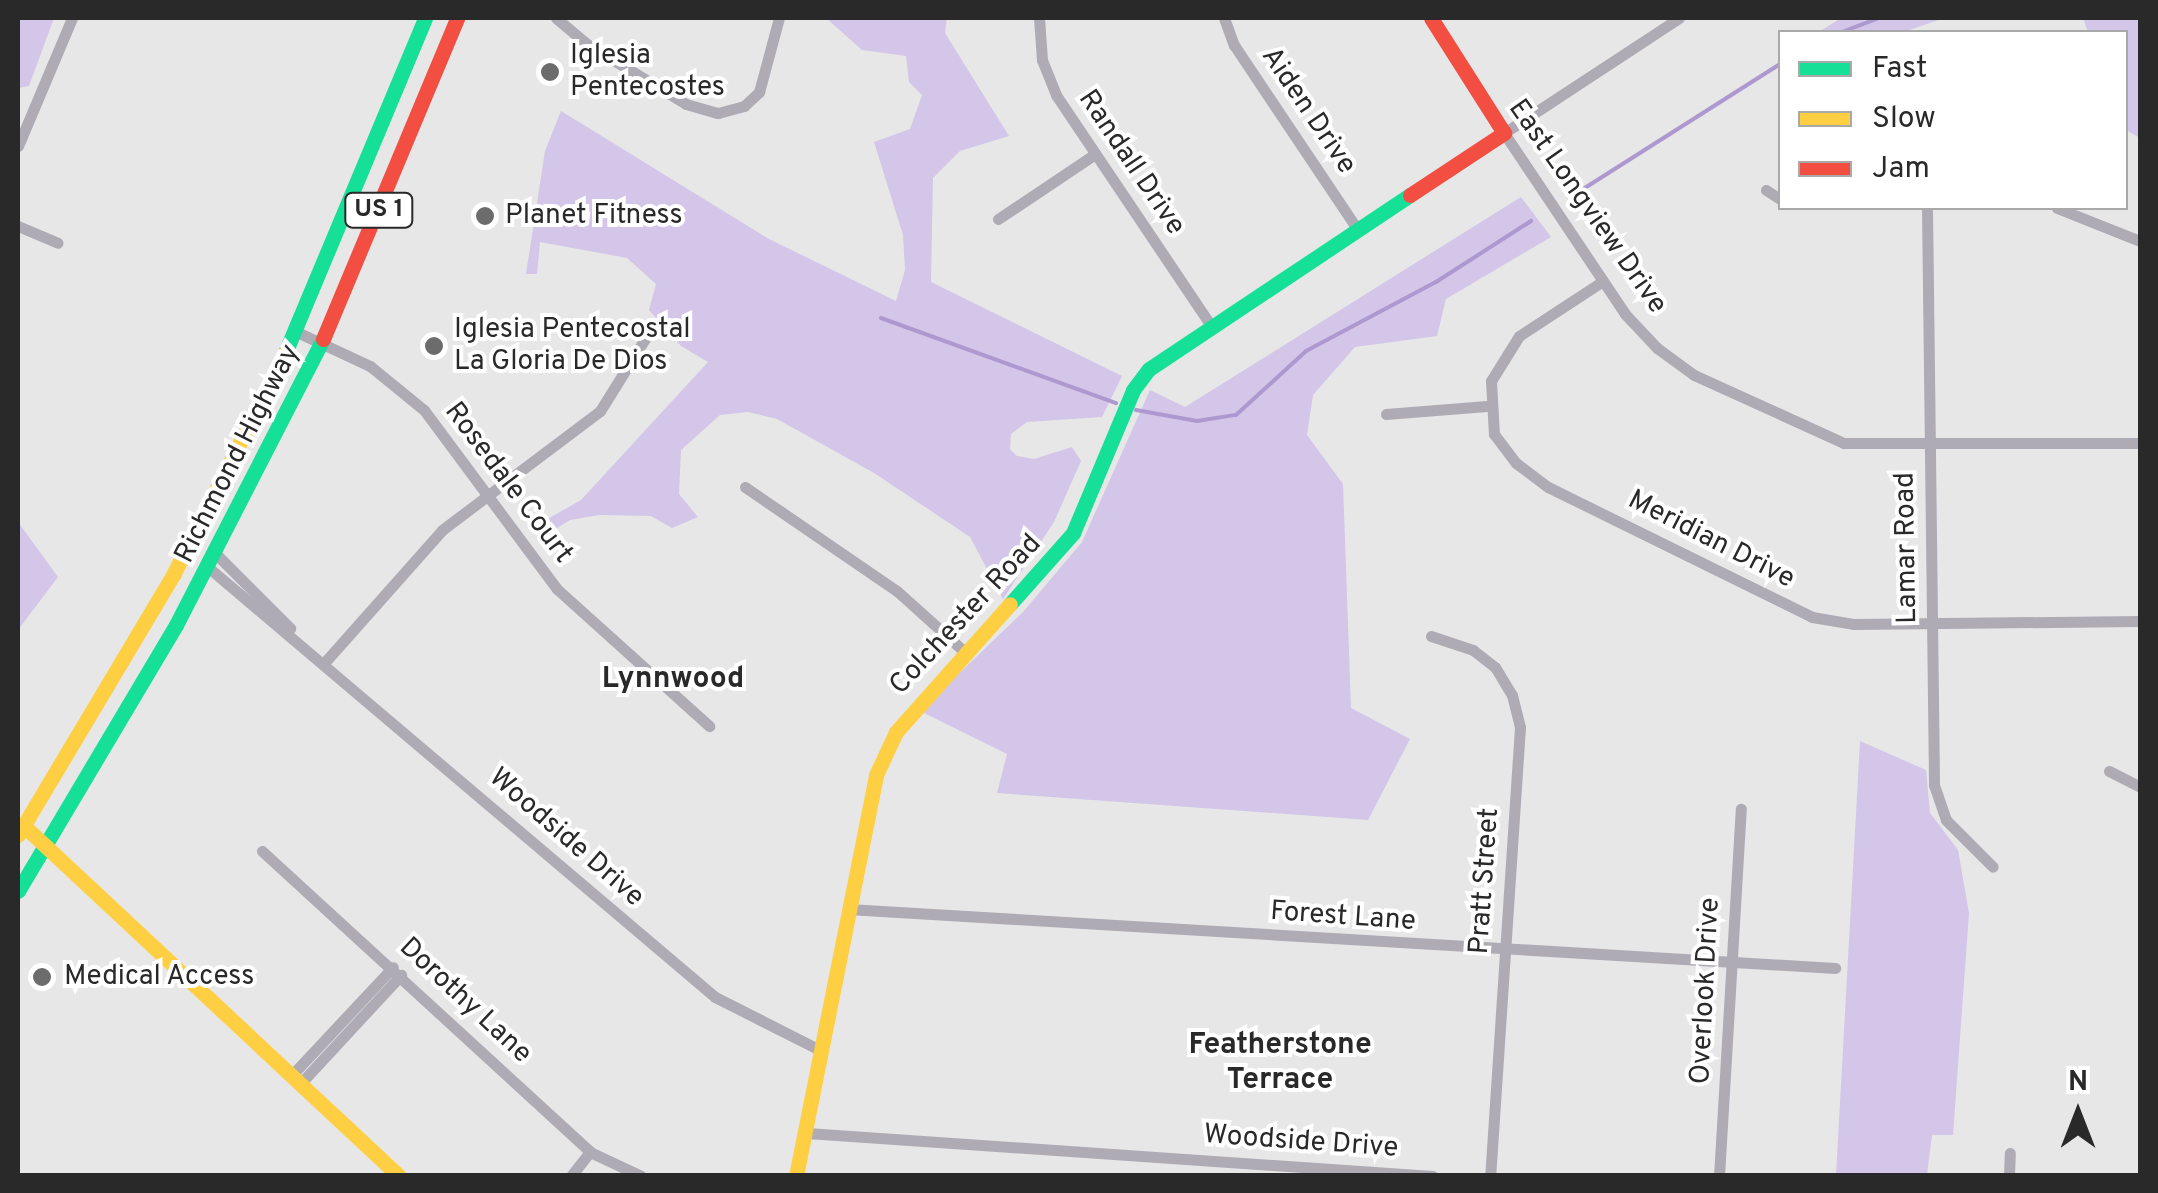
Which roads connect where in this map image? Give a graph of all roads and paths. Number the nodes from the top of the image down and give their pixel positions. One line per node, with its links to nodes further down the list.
1 (72, 18): 11 (street)
2 (425, 18): 24 (street, Richmond Highway / US 1)
3 (457, 18): 26 (street, Richmond Highway / US 1)
4 (556, 18): 5 (street)
5 (778, 18)
6 (1039, 18): 12 (street, Randall Drive)
7 (1224, 18): 19 (street, Aiden Drive)
8 (1432, 18): 10 (street, East Longview Drive)
9 (1679, 18): 10 (street, Colchester Road)
10 (1504, 133): 19 (street, Colchester Road); 22 (street, East Longview Drive)
11 (18, 146)
12 (1095, 154): 17 (street); 23 (street, Randall Drive)
13 (1766, 190): 14 (street)
14 (1778, 198)
15 (1927, 210): 30 (street, Lamar Road)
16 (2062, 210): 20 (street)
17 (998, 218)
18 (18, 226): 21 (street)
19 (1358, 230): 23 (street, Colchester Road)
20 (2140, 241)
21 (58, 243)
22 (1603, 281): 27 (street); 30 (street, East Longview Drive)
23 (1211, 326): 38 (street, Colchester Road)
24 (297, 332): 26 (street, Rosedale Court); 32 (street, Richmond Highway / US 1)
25 (646, 337): 33 (street)
26 (322, 343): 33 (street, Rosedale Court); 34 (street, Richmond Highway / US 1)
27 (1488, 406): 28 (street); 36 (street, Meridian Drive)
28 (1386, 414)
29 (2140, 442): 30 (street, East Longview Drive)
30 (1930, 446): 36 (street, Lamar Road)
31 (745, 486): 38 (street)
32 (218, 493): 34 (street); 44 (street, Richmond Highway / US 1)
33 (486, 498): 39 (street); 40 (street, Rosedale Court)
34 (213, 561): 39 (street, Woodside Drive); 45 (street, Richmond Highway / US 1)
35 (2140, 621): 36 (street, Meridian Drive)
36 (1933, 623): 47 (street, Lamar Road)
37 (1431, 636): 50 (street, Pratt Street)
38 (967, 654): 49 (street, Colchester Road)
39 (325, 662): 54 (street, Woodside Drive)
40 (708, 726)
41 (2108, 771): 42 (street)
42 (2140, 787)
43 (1740, 808): 51 (street, Overlook Drive)
44 (20, 826): 45 (street)
45 (44, 844): 48 (street, Richmond Highway / US 1); 55 (street)
46 (262, 852): 53 (street, Dorothy Lane)
47 (1992, 866)
48 (18, 891)
49 (848, 910): 50 (street, Forest Lane); 54 (street, Colchester Road)
50 (1505, 952): 51 (street, Forest Lane); 64 (street, Pratt Street)
51 (1733, 966): 52 (street, Forest Lane); 65 (street, Overlook Drive)
52 (1835, 968)
53 (397, 971): 55 (street); 57 (street, Dorothy Lane)
54 (822, 1051): 56 (street, Colchester Road)
55 (295, 1080): 59 (street)
56 (808, 1133): 62 (street, Colchester Road); 63 (street, Woodside Drive)
57 (590, 1152): 60 (street); 61 (street, Dorothy Lane)
58 (2010, 1153): 66 (street)
59 (399, 1176)
60 (571, 1176)
61 (641, 1176)
62 (796, 1176)
63 (1433, 1176)
64 (1490, 1176)
65 (1719, 1176)
66 (2009, 1176)

